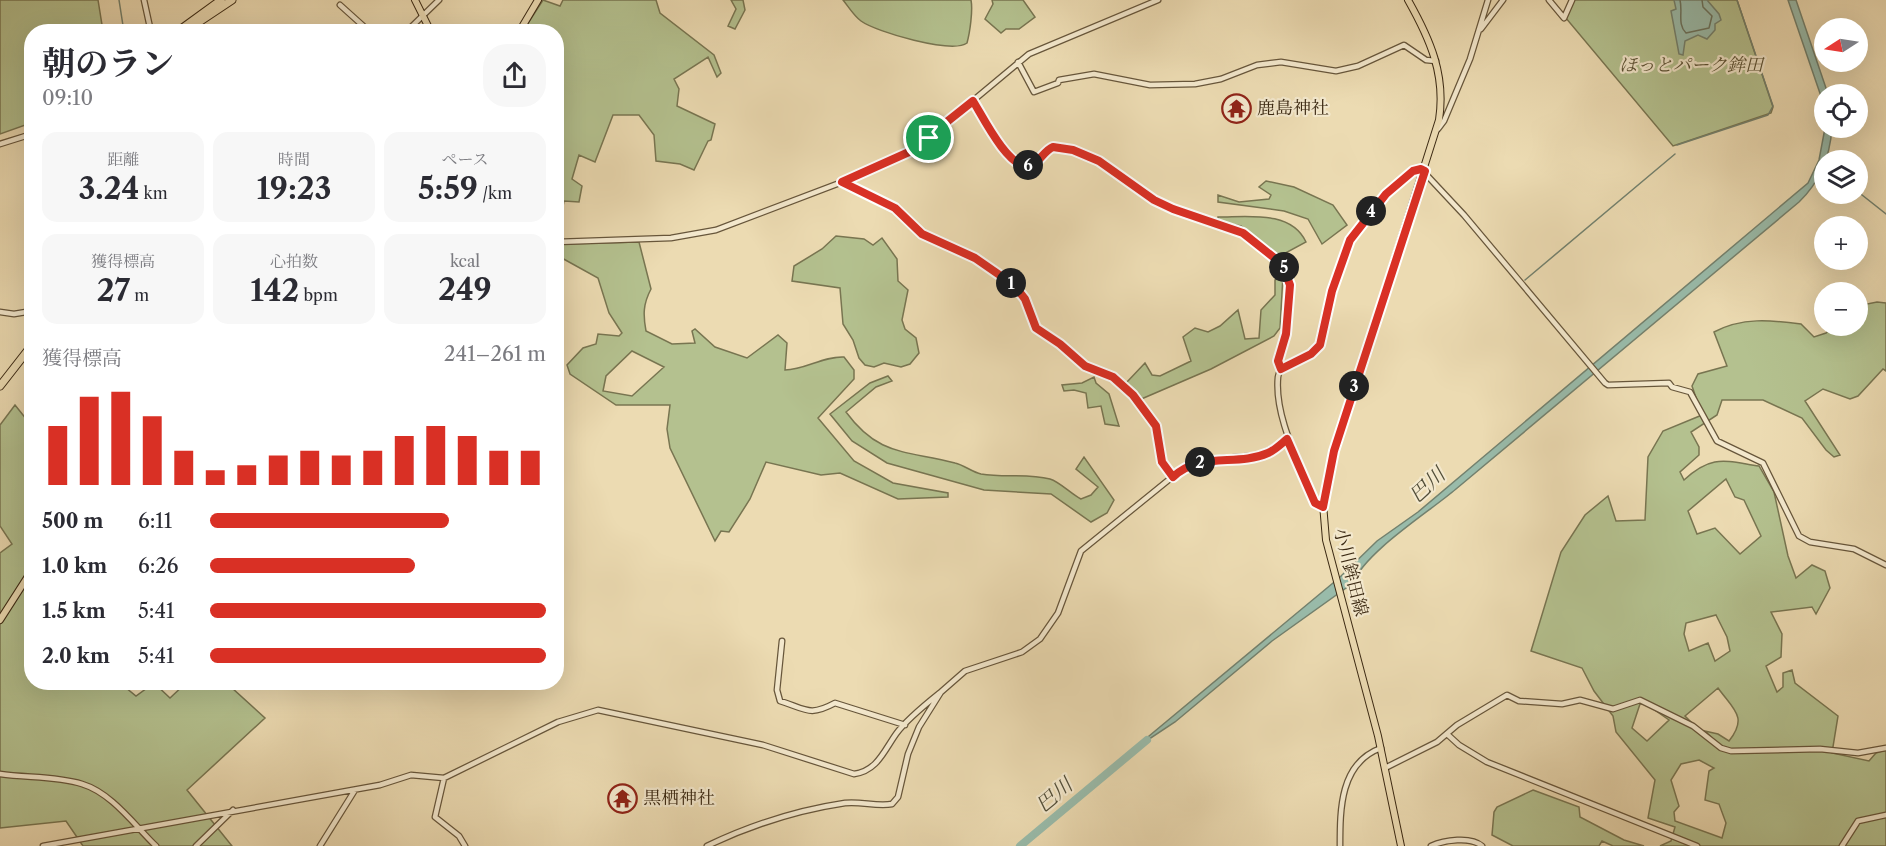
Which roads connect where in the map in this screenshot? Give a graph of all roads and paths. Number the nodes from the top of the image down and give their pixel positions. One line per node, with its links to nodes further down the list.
1 (144, 0): 15 (street)
2 (221, 0): 16 (highway)
3 (232, 0): 17 (highway)
4 (415, 0): 14 (main road)
5 (439, 0): 14 (street)
6 (538, 0): 21 (main road)
7 (1158, 0): 24 (street)
8 (1408, 0): 23 (main road, 小川鉾田線)
9 (1488, 0): 22 (street)
10 (1503, 0): 22 (street)
11 (1549, 0): 12 (street)
12 (1572, 0)
13 (340, 5): 18 (street)
14 (423, 17): 19 (street); 20 (main road)
15 (149, 24)
16 (188, 24)
17 (196, 24)
18 (361, 24)
19 (415, 24)
20 (427, 24)
21 (524, 24)
22 (1479, 30): 26 (street)
23 (1437, 61): 24 (street); 26 (main road, 小川鉾田線)
24 (1018, 63): 25 (street)
25 (973, 101): 30 (street); 36 (street)
26 (1438, 129): 29 (main road, 小川鉾田線)
27 (24, 136): 28 (street)
28 (0, 144)
29 (1425, 171): 36 (street); 41 (main road, 小川鉾田線); 42 (street)
30 (842, 182): 31 (street); 40 (street)
31 (564, 242)
32 (0, 312): 33 (street)
33 (24, 312)
34 (24, 355): 37 (highway)
35 (24, 361): 38 (highway)
36 (1281, 369): 39 (street)
37 (0, 386)
38 (0, 392)
39 (1287, 439): 40 (street); 41 (street)
40 (1173, 477): 46 (street)
41 (1323, 507): 49 (main road, 小川鉾田線)
42 (1886, 565)
43 (24, 582): 44 (main road)
44 (0, 620)
45 (782, 641): 47 (street)
46 (941, 692): 47 (street); 63 (street)
47 (905, 725): 53 (street)
48 (1447, 734): 50 (street); 51 (street); 68 (street)
49 (1381, 748): 51 (main road, 小川鉾田線); 64 (street)
50 (1886, 748)
51 (1385, 768): 65 (main road, 小川鉾田線)
52 (0, 774): 57 (street)
53 (444, 778): 54 (street); 62 (street)
54 (355, 789): 55 (street); 61 (street)
55 (233, 810): 57 (street); 60 (street)
56 (1886, 815): 69 (street)
57 (139, 830): 58 (street); 59 (street)
58 (43, 846)
59 (156, 846)
60 (196, 846)
61 (320, 846)
62 (465, 846)
63 (707, 846)
64 (1340, 846)
65 (1401, 846)
66 (1431, 846): 67 (street)
67 (1482, 846)
68 (1697, 846)
69 (1842, 846)

